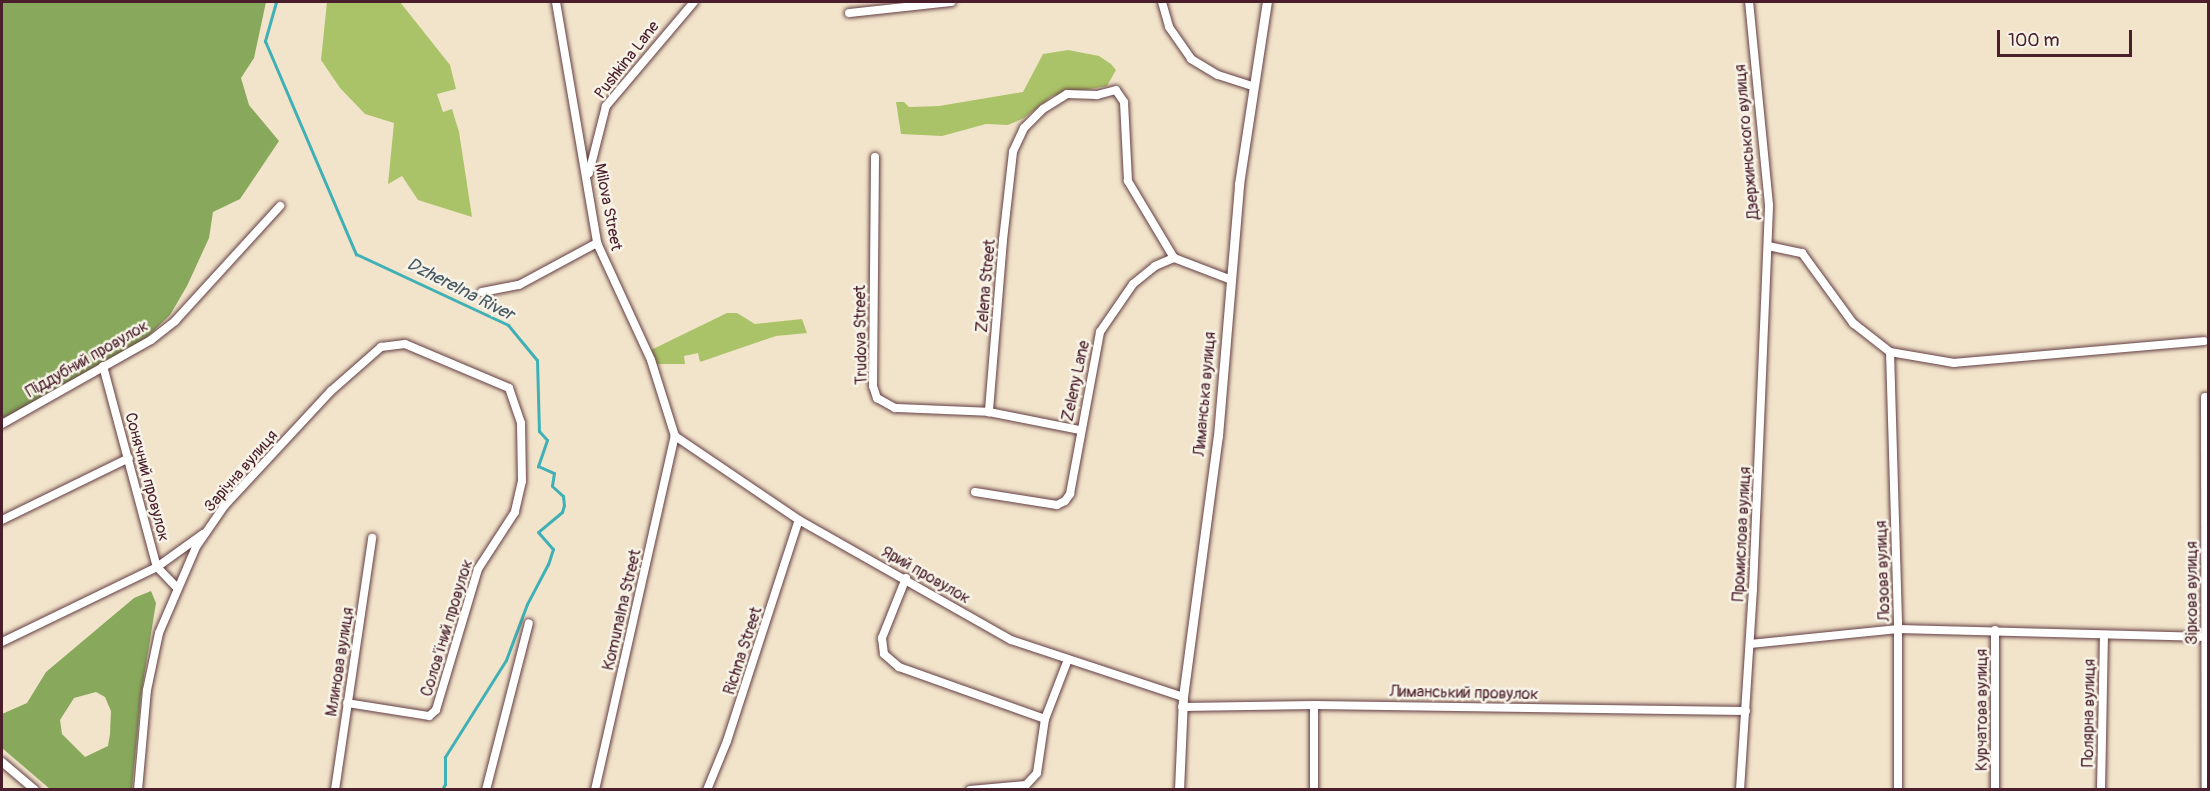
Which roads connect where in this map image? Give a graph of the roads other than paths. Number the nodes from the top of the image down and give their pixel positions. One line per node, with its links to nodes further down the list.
1 (694, 2): 10 (street, Pushkina Lane)
2 (951, 2): 7 (street)
3 (1162, 2): 8 (street)
4 (1267, 2): 8 (street, Лиманська вулиця)
5 (1749, 2): 13 (street, Дзержинського вулиця)
6 (558, 4): 10 (street, Milova Street)
7 (849, 13)
8 (1251, 86): 15 (street, Лиманська вулиця)
9 (875, 157): 23 (street, Trudova Street)
10 (588, 177): 12 (street, Milova Street)
11 (280, 206): 20 (street, Піддубний провулок)
12 (597, 243): 17 (street); 26 (street, Milova Street)
13 (1768, 246): 16 (street, Дзержинського вулиця); 19 (street)
14 (1174, 258): 15 (street); 23 (street, Zelena Street); 25 (street, Zeleny Lane)
15 (1229, 279): 44 (street, Лиманська вулиця)
16 (1767, 280): 42 (street, Промислова вулиця)
17 (482, 292)
18 (2204, 341): 19 (street)
19 (1890, 352): 37 (street, Лозова вулиця)
20 (103, 366): 24 (street, Піддубний провулок); 27 (street, Сонячний провулок)
21 (2205, 397): 40 (street, Зіркова вулиця)
22 (516, 401): 31 (street, Зарічна вулиця); 45 (street, Солов'їний провулок)
23 (989, 412): 25 (street)
24 (2, 424)
25 (1080, 430): 28 (street, Zeleny Lane)
26 (675, 436): 30 (street, Ярий провулок); 54 (street, Komunalna Street)
27 (129, 458): 29 (street); 33 (street, Сонячний провулок)
28 (975, 492)
29 (2, 520)
30 (799, 520): 34 (street, Ярий провулок); 55 (street, Richna Street)
31 (208, 530): 33 (street); 35 (street, Зарічна вулиця)
32 (372, 538): 45 (street, Млинова вулиця)
33 (157, 567): 35 (street, Сонячний провулок); 41 (street)
34 (906, 578): 43 (street, Ярий провулок); 48 (street)
35 (177, 588): 51 (street, Зарічна вулиця)
36 (529, 623): 53 (street)
37 (1898, 629): 38 (street); 42 (street); 60 (street, Лозова вулиця)
38 (1995, 630): 39 (street); 61 (street, Курчатова вулиця)
39 (2104, 636): 40 (street); 62 (street, Полярна вулиця)
40 (2207, 637): 63 (street, Зіркова вулиця)
41 (2, 642)
42 (1750, 644): 47 (street, Промислова вулиця)
43 (1067, 662): 44 (street, Ярий провулок); 48 (street)
44 (1182, 702): 46 (street, Лиманський провулок); 57 (street, Лиманська вулиця)
45 (347, 703): 52 (street, Млинова вулиця)
46 (1314, 705): 47 (street, Лиманський провулок); 58 (street)
47 (1746, 711): 59 (street, Промислова вулиця)
48 (1045, 719): 56 (street)
49 (2, 762): 50 (street)
50 (35, 789)
51 (138, 789)
52 (335, 789)
53 (486, 789)
54 (595, 789)
55 (707, 789)
56 (970, 789)
57 (1179, 789)
58 (1314, 789)
59 (1740, 789)
60 (1898, 789)
61 (1995, 789)
62 (2101, 789)
63 (2206, 789)

